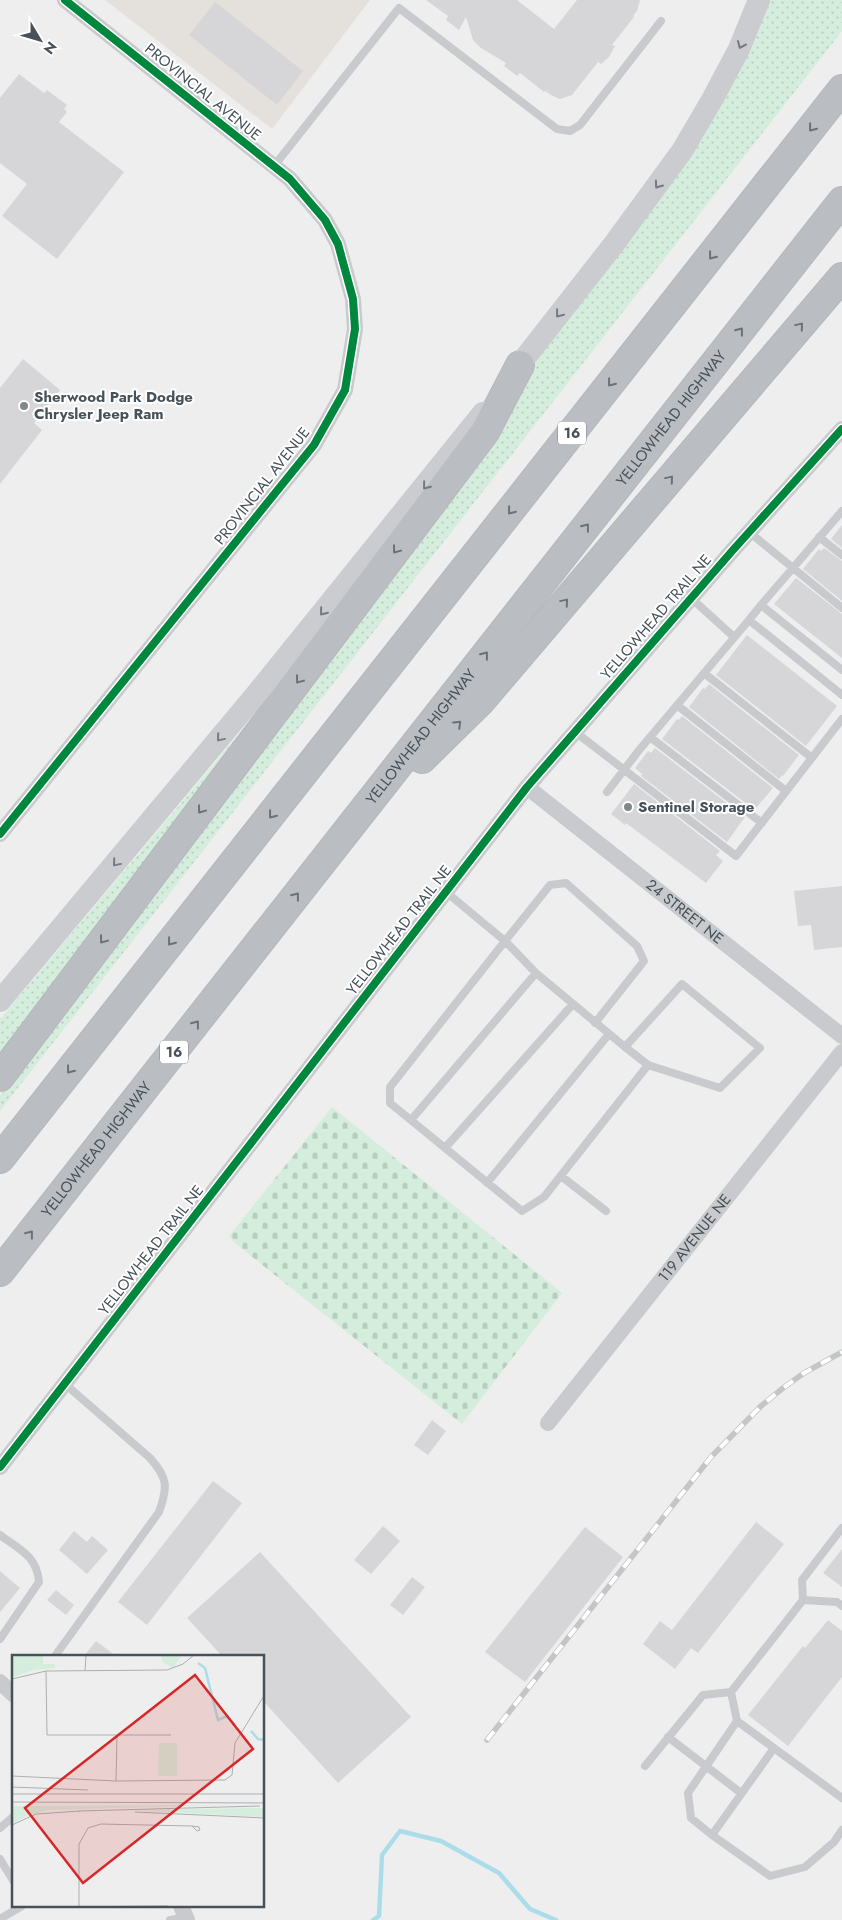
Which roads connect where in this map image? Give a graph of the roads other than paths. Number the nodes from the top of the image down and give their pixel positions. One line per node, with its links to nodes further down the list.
1 (65, 0): 6 (street, PROVINCIAL AVENUE)
2 (759, 0): 9 (main road, one-way to 9)
3 (399, 4): 4 (lane); 6 (lane)
4 (661, 21)
5 (842, 89): 50 (highway, 16, one-way to 50)
6 (274, 166): 35 (street, PROVINCIAL AVENUE)
7 (842, 201): 34 (highway, YELLOWHEAD HIGHWAY / 16, one-way to 7)
8 (842, 277): 34 (highway, one-way to 8)
9 (520, 365): 39 (main road, one-way to 39); 47 (highway, one-way to 47)
10 (842, 429): 12 (street, YELLOWHEAD TRAIL NE)
11 (842, 510): 13 (lane)
12 (749, 532): 15 (lane); 16 (street, YELLOWHEAD TRAIL NE)
13 (819, 538): 14 (lane); 15 (lane)
14 (842, 555)
15 (792, 569): 17 (lane); 18 (lane)
16 (691, 598): 20 (lane); 26 (street, YELLOWHEAD TRAIL NE)
17 (760, 605): 19 (lane); 21 (lane)
18 (842, 608)
19 (749, 620): 20 (lane); 23 (lane)
20 (734, 637): 22 (lane)
21 (842, 670)
22 (704, 673): 24 (lane); 28 (lane)
23 (842, 694)
24 (677, 705): 27 (lane); 31 (lane)
25 (842, 719): 28 (lane)
26 (574, 731): 29 (lane); 30 (street, YELLOWHEAD TRAIL NE)
27 (650, 737): 29 (lane); 33 (lane)
28 (812, 758): 31 (lane)
29 (625, 769): 32 (lane); 33 (lane)
30 (528, 787): 36 (street, YELLOWHEAD TRAIL NE); 43 (street, 24 STREET NE)
31 (786, 791): 33 (lane)
32 (607, 792)
33 (762, 823)
34 (347, 831): 54 (highway, YELLOWHEAD HIGHWAY / 16, one-way to 34)
35 (0, 834)
36 (446, 892): 37 (lane); 55 (street, YELLOWHEAD TRAIL NE)
37 (505, 941): 38 (lane); 41 (lane); 48 (lane)
38 (536, 973): 40 (lane); 48 (lane)
39 (0, 1001)
40 (573, 1004): 41 (lane); 49 (lane)
41 (595, 1022): 42 (lane)
42 (609, 1034): 44 (lane); 52 (lane)
43 (842, 1036)
44 (625, 1047): 46 (lane); 46 (lane)
45 (842, 1052): 56 (street, 119 AVENUE NE)
46 (648, 1065): 51 (lane)
47 (0, 1077)
48 (411, 1120): 49 (lane)
49 (445, 1148): 52 (lane)
50 (0, 1159)
51 (561, 1176): 52 (lane); 53 (lane)
52 (488, 1183)
53 (606, 1211)
54 (0, 1272)
55 (65, 1384): 57 (street, YELLOWHEAD TRAIL NE); 63 (lane)
56 (548, 1424)
57 (0, 1467)
58 (842, 1528): 60 (lane)
59 (0, 1535): 62 (lane)
60 (802, 1600): 61 (lane); 66 (lane)
61 (842, 1606)
62 (0, 1639)
63 (56, 1655)
64 (0, 1682): 65 (street)
65 (12, 1692)
66 (730, 1692): 67 (lane); 68 (lane)
67 (737, 1721): 69 (lane); 71 (lane)
68 (668, 1737): 70 (lane); 71 (lane)
69 (774, 1748): 72 (lane); 73 (lane)
70 (645, 1766)
71 (706, 1767): 72 (lane); 77 (lane)
72 (741, 1793): 77 (lane)
73 (842, 1798)
74 (12, 1818): 75 (lane)
75 (0, 1828)
76 (842, 1830): 77 (lane)
77 (712, 1835)
78 (0, 1859): 79 (lane)
79 (12, 1879)
80 (19, 1908): 81 (lane)
81 (0, 1919)

